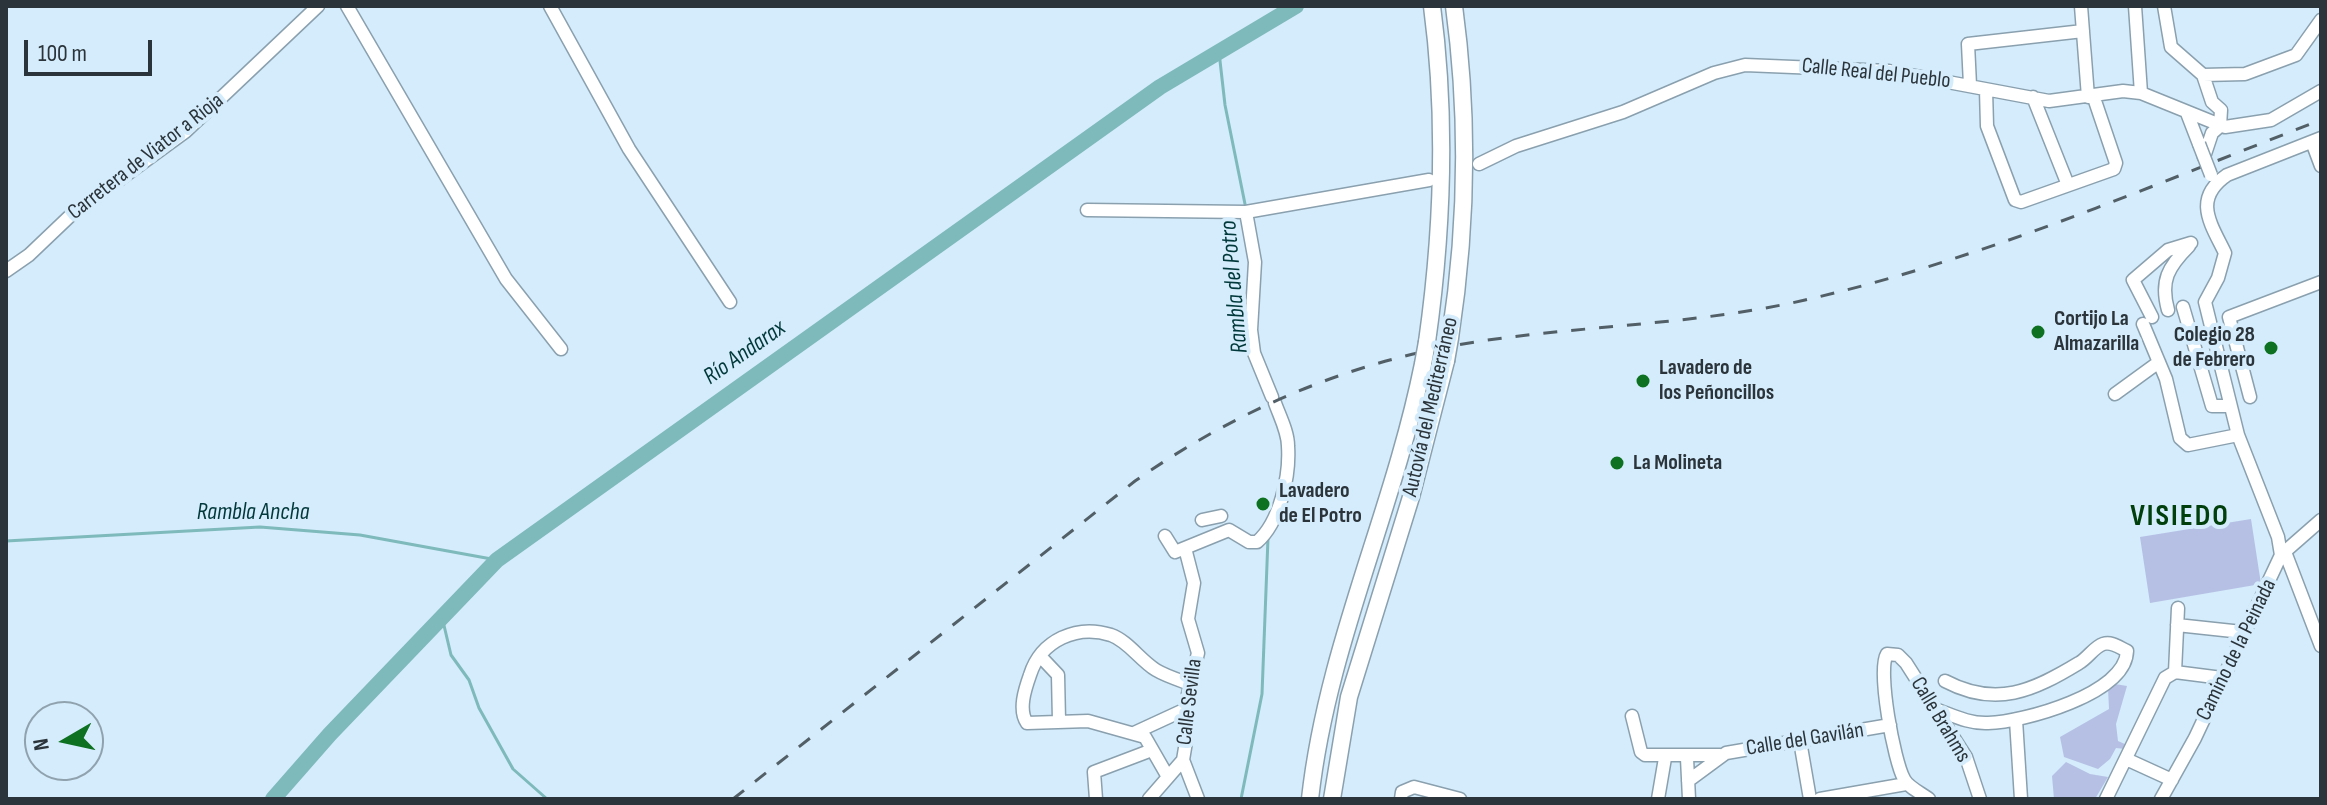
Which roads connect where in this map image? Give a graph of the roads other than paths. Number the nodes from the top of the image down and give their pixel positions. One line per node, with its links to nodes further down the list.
1 (318, 6): 30 (street, Carretera de Viator a Rioja)
2 (347, 6): 35 (street)
3 (550, 6): 32 (street)
4 (1432, 6): 80 (highway, Autovía del Mediterráneo, bridge)
5 (1454, 6): 63 (highway, Autovía del Mediterráneo, bridge)
6 (2081, 6): 10 (street)
7 (2135, 6): 15 (street)
8 (2164, 6): 11 (street)
9 (2321, 20): 11 (street)
10 (2083, 31): 12 (street); 16 (street)
11 (2203, 75): 20 (street)
12 (1970, 85): 13 (street, Calle Real del Pueblo); 23 (street, Calle Real del Pueblo)
13 (1986, 90): 17 (street, Calle Real del Pueblo); 27 (street)
14 (2321, 91): 20 (street, Calle Real del Pueblo)
15 (2141, 93): 16 (street, Calle Real del Pueblo); 18 (street, Calle Real del Pueblo)
16 (2090, 96): 17 (street, Calle Real del Pueblo); 27 (street)
17 (2033, 97): 27 (street)
18 (2187, 113): 19 (street, Calle Real del Pueblo); 22 (street)
19 (2207, 122): 20 (street, Calle Real del Pueblo); 22 (street)
20 (2220, 126): 22 (street)
21 (2316, 140): 24 (street); 26 (street)
22 (2201, 151): 26 (street, bridge)
23 (1479, 164)
24 (2321, 166)
25 (1429, 180): 29 (street)
26 (2213, 180): 39 (street, Camino de la Peinada)
27 (2068, 185)
28 (1087, 210): 29 (street)
29 (1246, 212): 43 (street)
30 (6, 271)
31 (2321, 282): 38 (street)
32 (730, 302)
33 (2183, 307): 39 (street)
34 (2168, 310): 36 (street)
35 (561, 349)
36 (2159, 362): 37 (street); 40 (street)
37 (2115, 394)
38 (2250, 397)
39 (2230, 406): 40 (street, Camino de la Peinada)
40 (2238, 435): 46 (street, Camino de la Peinada)
41 (1212, 517): 43 (street)
42 (2320, 526): 46 (street)
43 (1219, 534): 45 (street)
44 (1165, 536): 45 (street)
45 (1185, 548): 56 (street, Calle Sevilla)
46 (2283, 553): 49 (street); 50 (street, Camino de la Peinada)
47 (2178, 608): 48 (street)
48 (2177, 625): 50 (street); 53 (street)
49 (2318, 628): 51 (street)
50 (2242, 632): 54 (street, Camino de la Peinada)
51 (2321, 646)
52 (1041, 657): 56 (street); 61 (street); 61 (street)
53 (2175, 672): 54 (street); 70 (street)
54 (2222, 678): 73 (street, Camino de la Peinada)
55 (1945, 681): 60 (street)
56 (1190, 684): 57 (street, Calle Sevilla)
57 (1186, 709): 64 (street); 71 (street, Calle Sevilla)
58 (1935, 709): 60 (street); 62 (street, Calle Brahms); 89 (street, Calle Brahms)
59 (1632, 716): 68 (street)
60 (2016, 720): 90 (street)
61 (1059, 721): 64 (street)
62 (1890, 725): 65 (street, Calle del Gavilán); 75 (street)
63 (1341, 730): 81 (highway, Autovía del Mediterráneo); 82 (highway)
64 (1134, 733): 66 (street)
65 (1800, 741): 67 (street, Calle del Gavilán); 86 (street)
66 (1152, 750): 72 (street); 77 (street)
67 (1720, 755): 69 (street, Calle del Gavilán); 74 (street, Calle del Gavilán)
68 (1665, 758): 69 (street, Calle del Gavilán); 84 (street)
69 (1687, 758): 74 (street)
70 (2126, 759): 73 (street); 91 (street)
71 (1183, 760): 72 (street, Calle Sevilla); 79 (street)
72 (1168, 777): 78 (street, Calle Sevilla)
73 (2172, 780): 92 (street, Camino de la Peinada)
74 (1688, 781): 85 (street)
75 (1906, 784): 87 (street); 88 (street)
76 (1456, 798): 83 (street)
77 (1096, 799)
78 (1149, 799)
79 (1198, 799)
80 (1310, 799)
81 (1332, 799)
82 (1344, 799)
83 (1401, 799)
84 (1658, 799)
85 (1689, 799)
86 (1810, 799)
87 (1820, 799)
88 (1929, 799)
89 (1980, 799)
90 (2021, 799)
91 (2106, 799)
92 (2161, 799)

